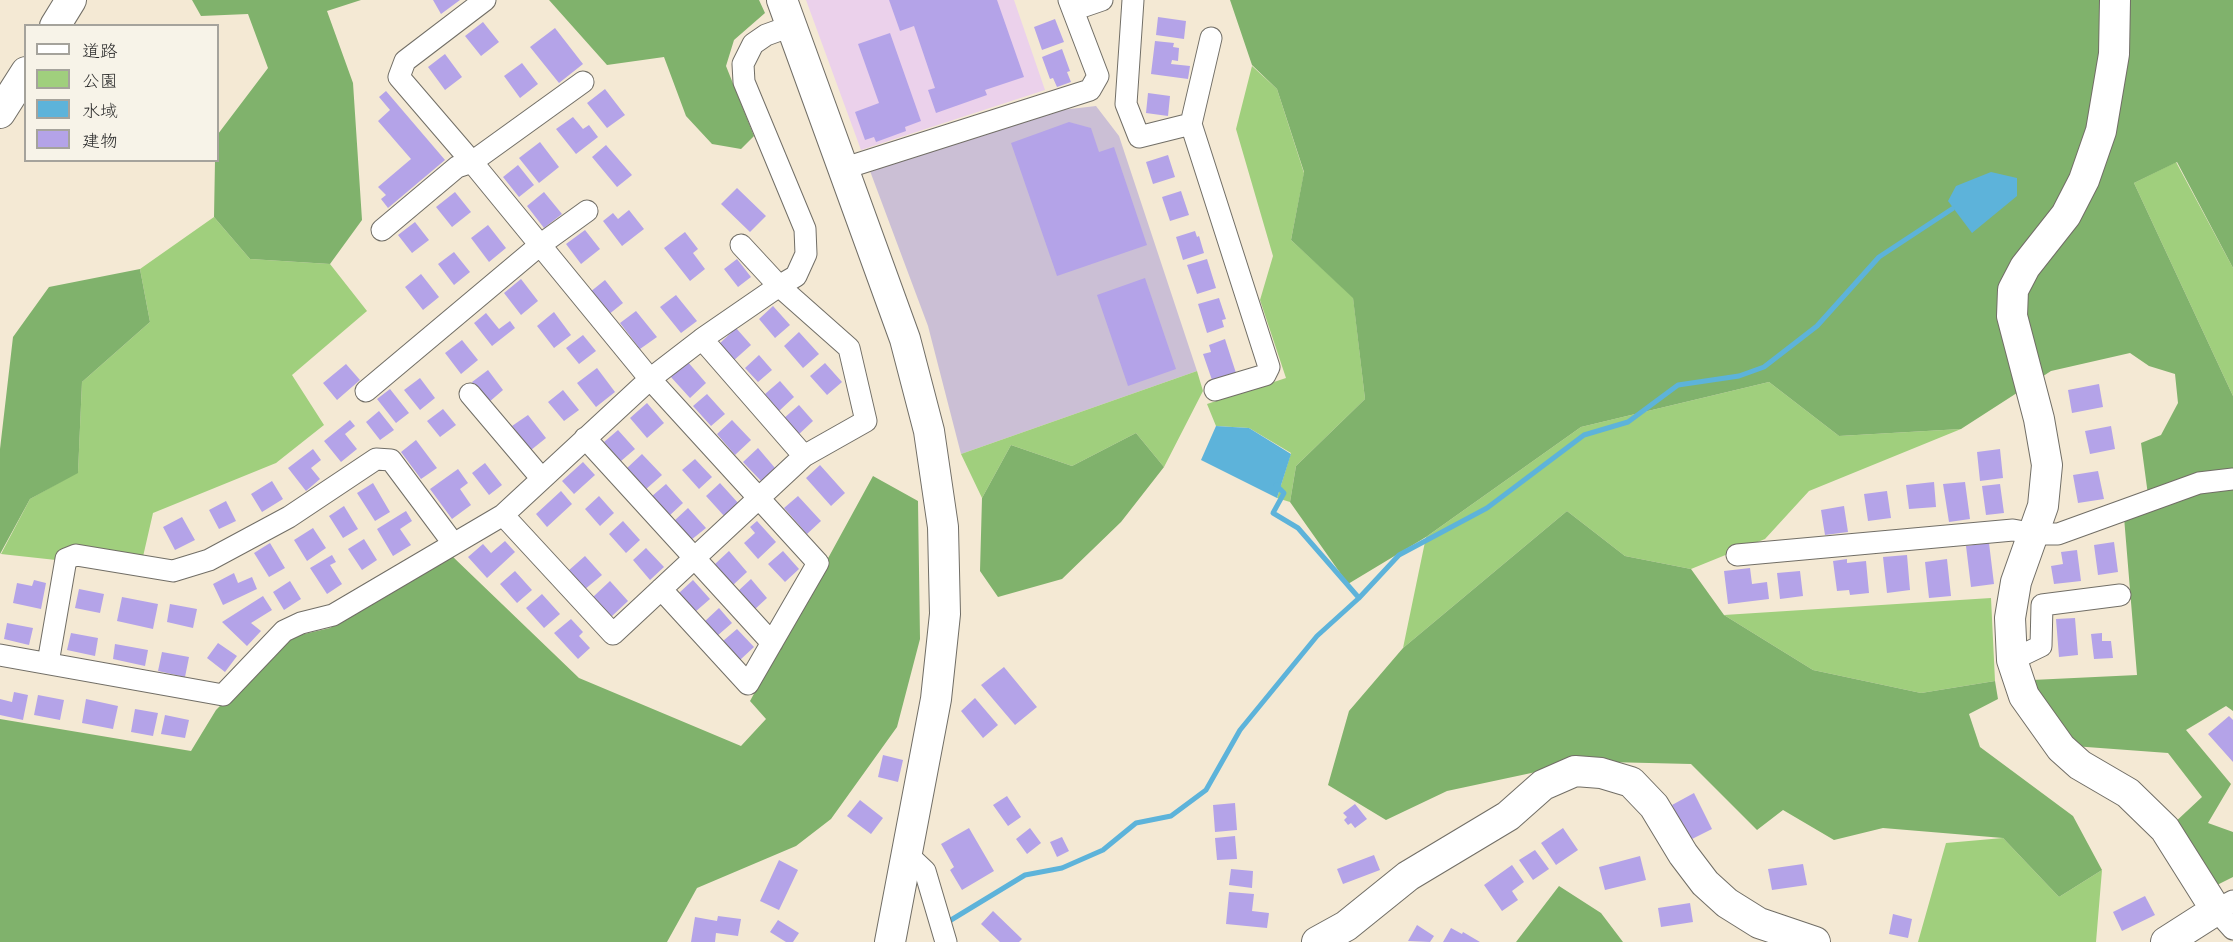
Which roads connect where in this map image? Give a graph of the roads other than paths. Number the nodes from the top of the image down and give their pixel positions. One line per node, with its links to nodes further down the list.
1 (71, 0): 8 (street)
2 (485, 0): 14 (street)
3 (1102, 0): 6 (street)
4 (1133, 0): 13 (street)
5 (2115, 0): 32 (street)
6 (1071, 5): 15 (street)
7 (787, 13): 15 (street); 20 (street)
8 (56, 24)
9 (1211, 38): 13 (street)
10 (24, 75): 12 (street)
11 (583, 82): 14 (street)
12 (0, 113)
13 (1191, 124): 23 (street)
14 (472, 162): 17 (street); 18 (street)
15 (842, 169): 42 (street)
16 (587, 211): 18 (street)
17 (382, 230)
18 (540, 245): 22 (street); 24 (street)
19 (741, 245): 20 (street)
20 (779, 286): 21 (street); 27 (street)
21 (702, 339): 22 (street); 27 (street)
22 (650, 379): 26 (street); 30 (street)
23 (1215, 390)
24 (366, 391)
25 (470, 393): 28 (street)
26 (585, 438): 28 (street); 35 (street)
27 (804, 456): 30 (street)
28 (542, 479): 31 (street)
29 (2233, 479): 32 (street)
30 (759, 497): 35 (street); 38 (street)
31 (503, 515): 33 (street); 36 (street)
32 (2035, 534): 34 (street); 40 (street)
33 (453, 543): 41 (street); 41 (street)
34 (1737, 555)
35 (694, 558): 36 (street); 38 (street)
36 (661, 589): 38 (street)
37 (2120, 595): 40 (street)
38 (772, 643)
39 (0, 655): 41 (street)
40 (2012, 660): 43 (street)
41 (48, 663)
42 (906, 853): 44 (street); 45 (street)
43 (2227, 914): 48 (street)
44 (944, 933)
45 (890, 942)
46 (1317, 942): 47 (street)
47 (1815, 942)
48 (2166, 942)

